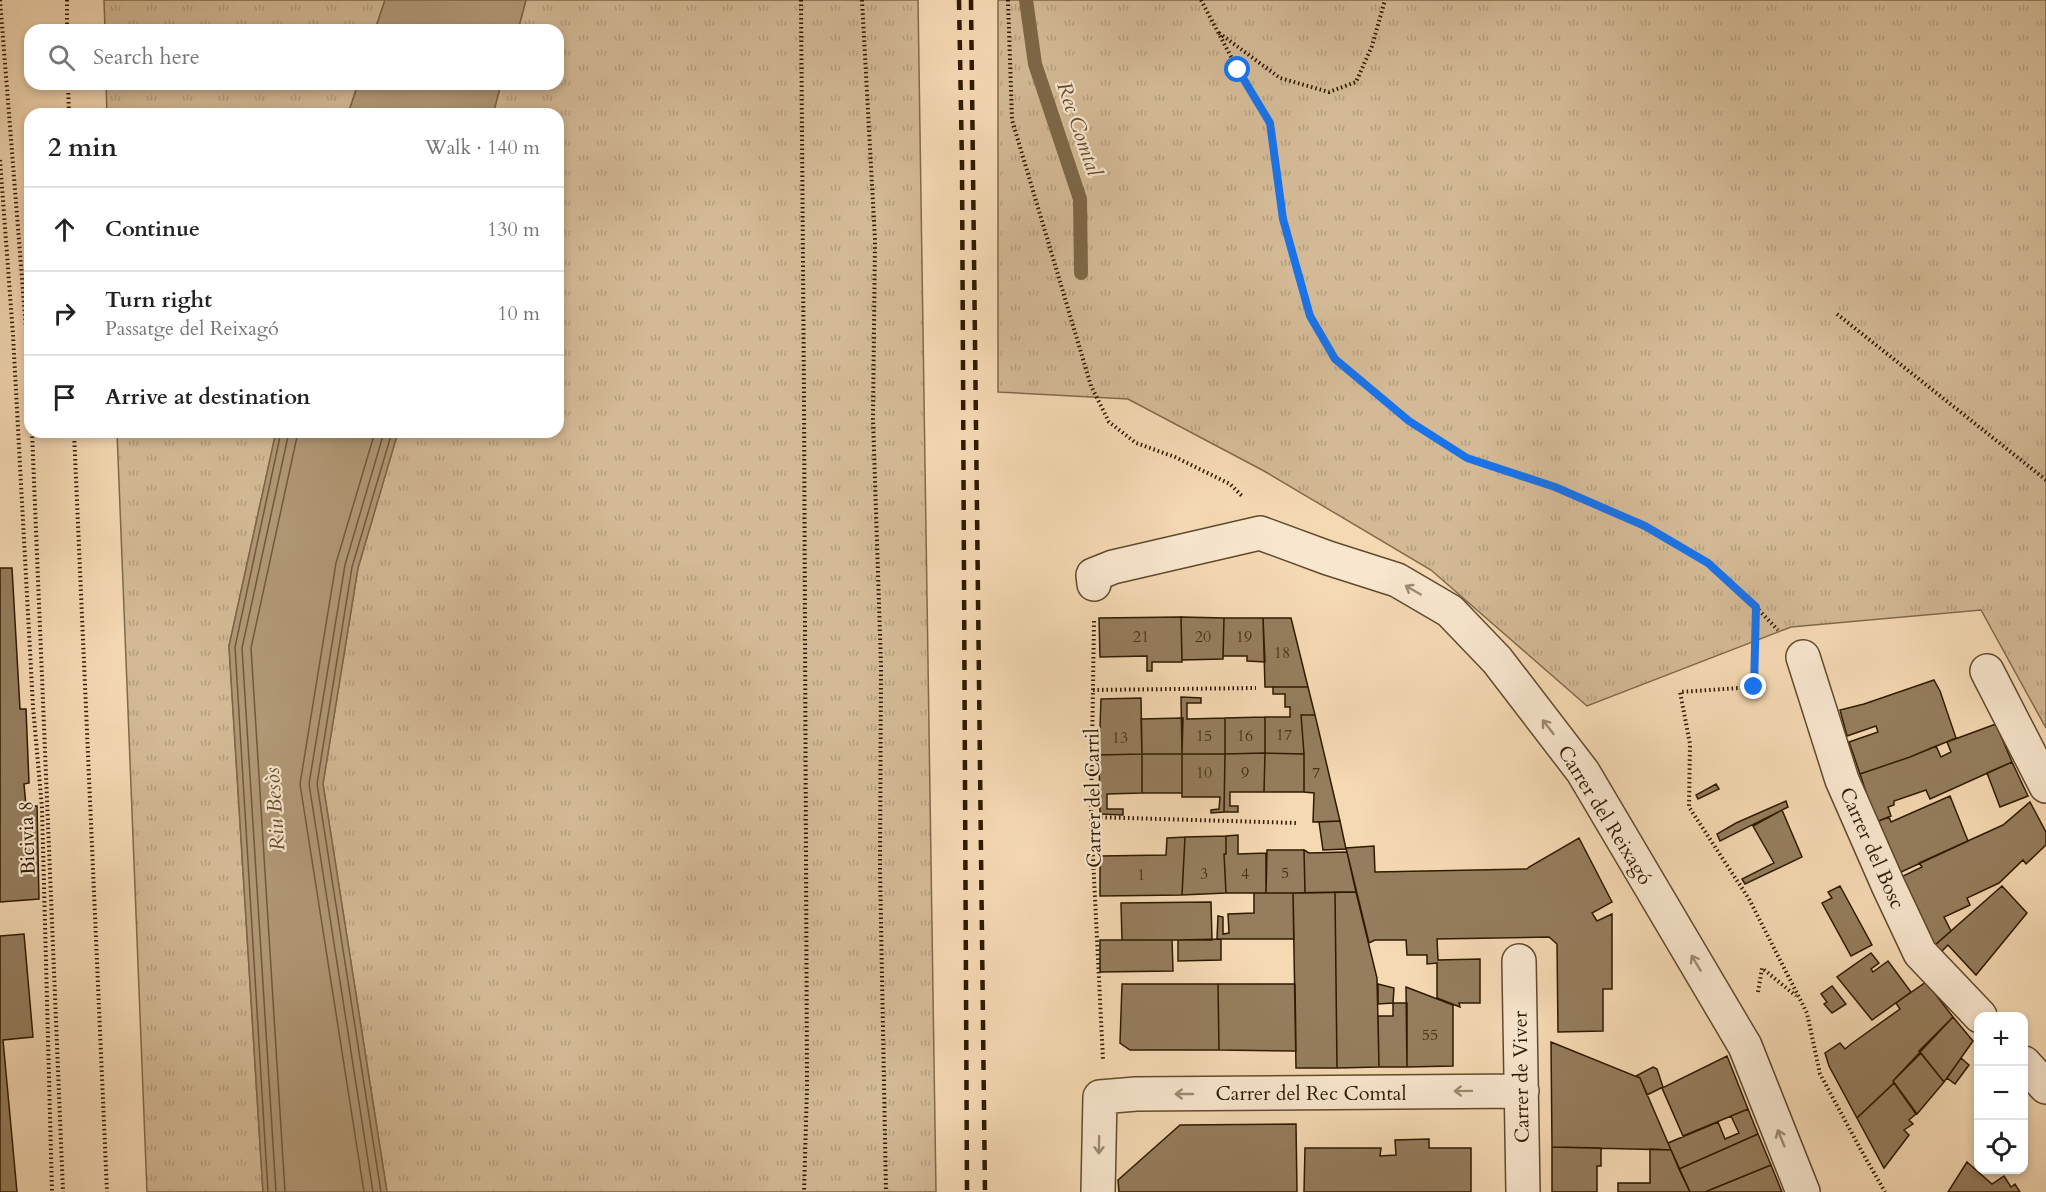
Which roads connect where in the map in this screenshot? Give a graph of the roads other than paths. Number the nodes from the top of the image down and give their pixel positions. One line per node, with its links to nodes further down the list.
1 (1094, 584): 12 (street, Carrer del Reixagó, one-way to 1)
2 (1803, 657): 6 (street, Carrer del Bosc)
3 (1987, 671): 4 (street)
4 (2046, 786)
5 (1519, 961): 9 (street, Carrer de Viver)
6 (1975, 1012)
7 (2027, 1066): 8 (street)
8 (2046, 1087)
9 (1522, 1091): 10 (street, Carrer del Rec Comtal, one-way to 10); 11 (street, Carrer de Viver)
10 (1098, 1192)
11 (1523, 1192)
12 (1803, 1192)

